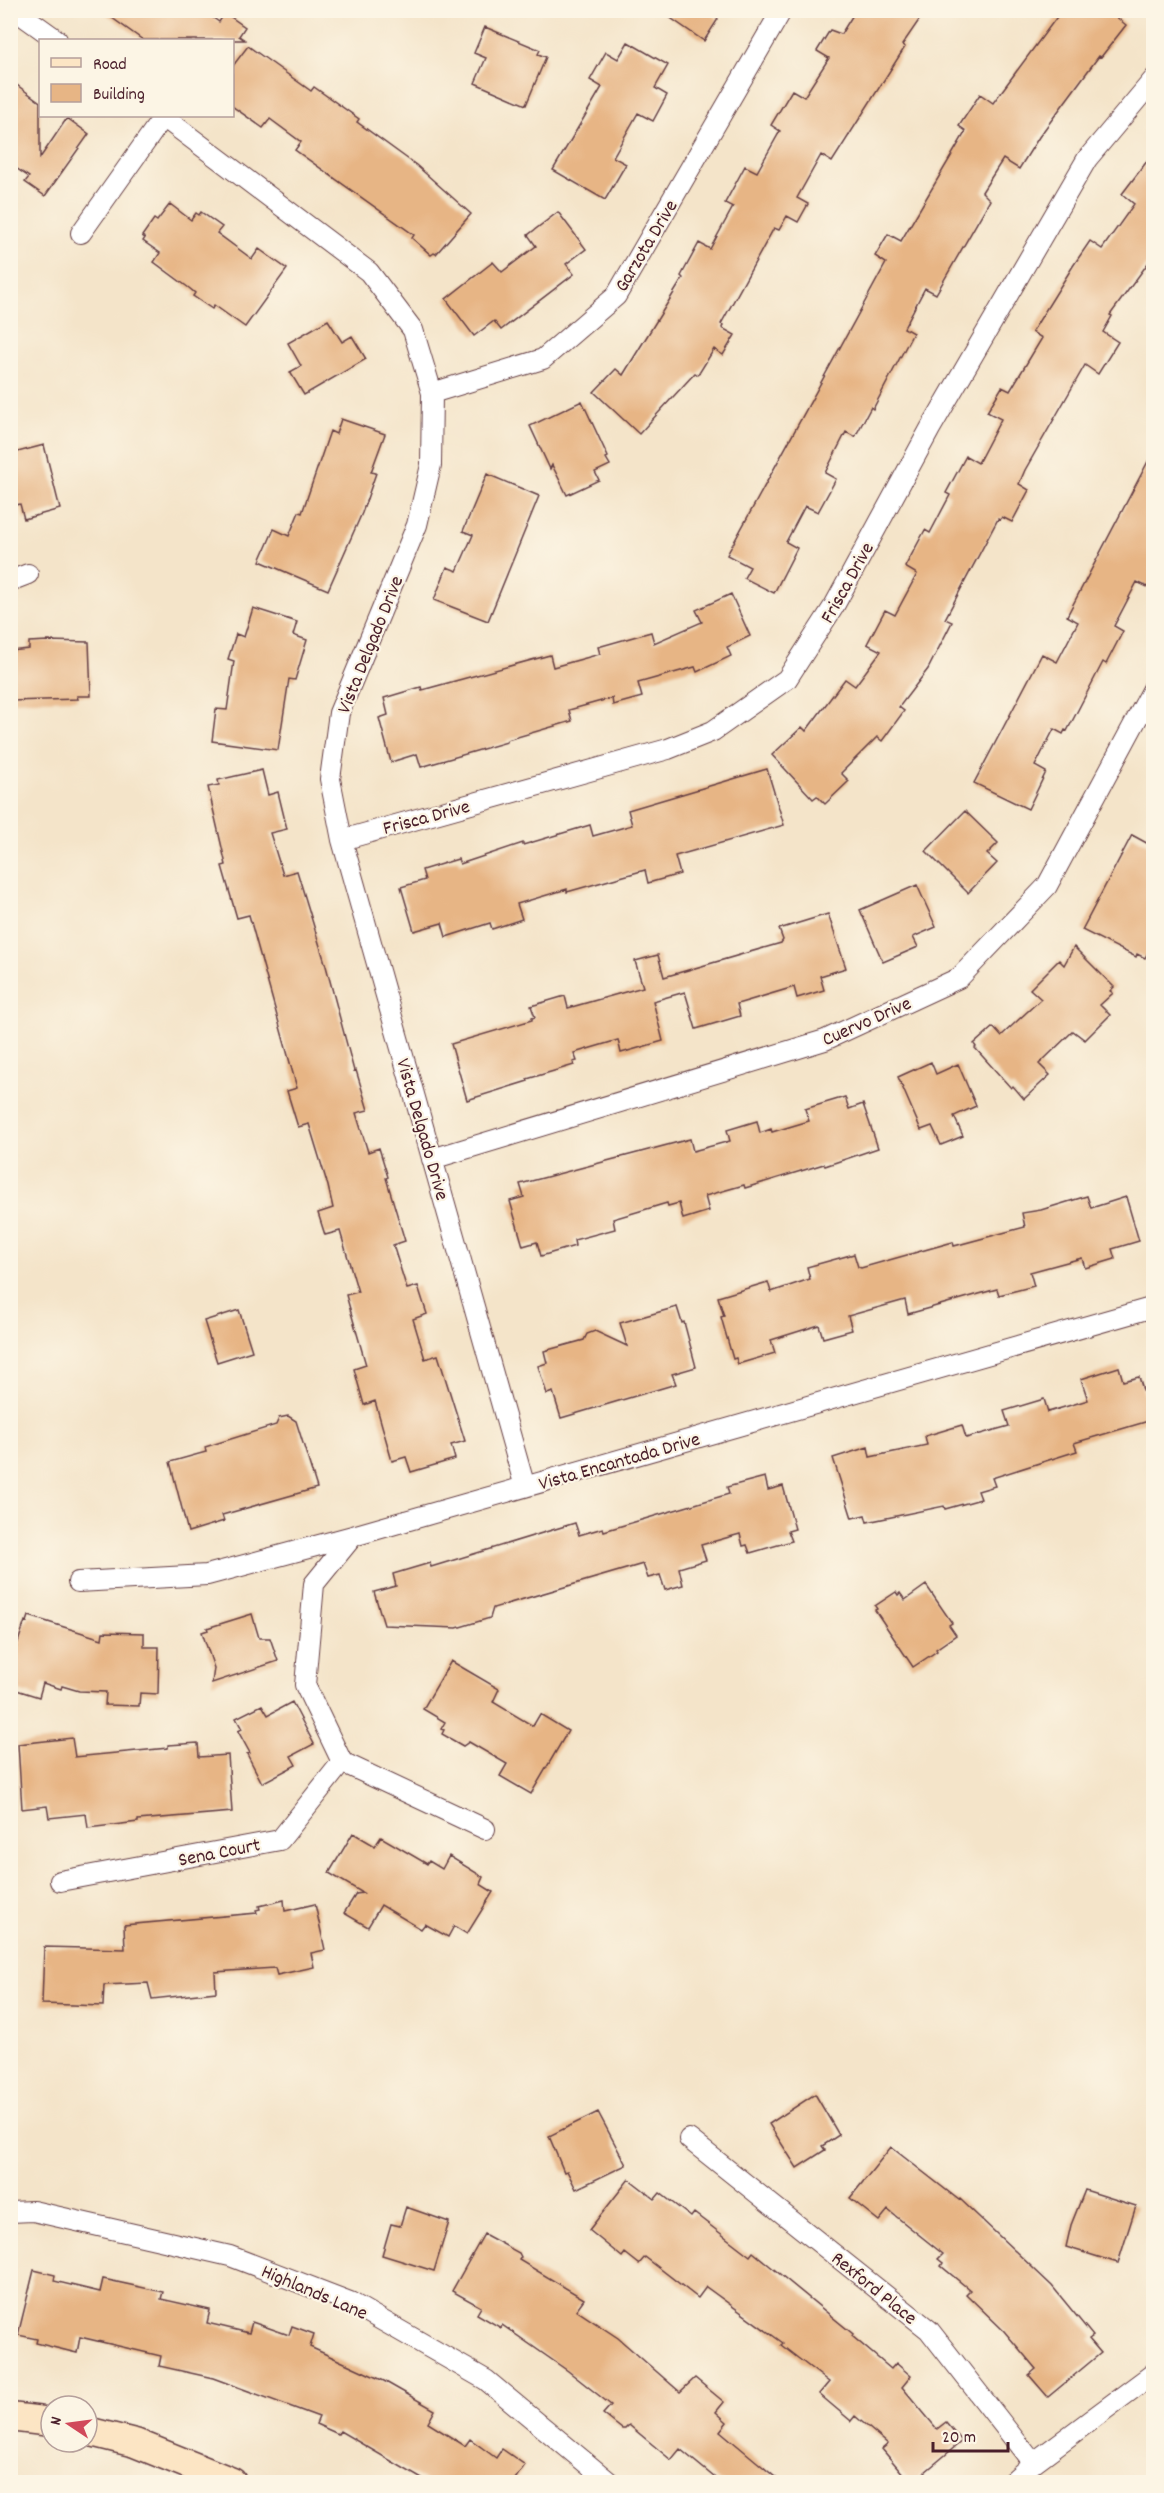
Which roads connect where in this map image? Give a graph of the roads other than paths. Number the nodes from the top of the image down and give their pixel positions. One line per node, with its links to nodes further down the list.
1 (15, 10): 3 (street)
2 (782, 10): 8 (street, Garzota Drive)
3 (56, 39)
4 (1154, 78): 10 (street, Frisca Drive)
5 (162, 117): 7 (street)
6 (164, 117): 8 (street, Vista Delgado Drive)
7 (81, 233)
8 (432, 393): 10 (street, Vista Delgado Drive)
9 (1154, 687): 11 (street, Cuervo Drive)
10 (342, 840): 11 (street, Vista Delgado Drive)
11 (432, 1159): 13 (street, Vista Delgado Drive)
12 (1154, 1307): 13 (street, Vista Encantada Drive)
13 (525, 1487): 14 (street, Vista Encantada Drive)
14 (353, 1536): 15 (street, Vista Encantada Drive); 16 (street)
15 (78, 1582)
16 (342, 1762): 17 (street); 18 (street, Sena Court)
17 (485, 1829)
18 (60, 1881)
19 (689, 2139): 25 (street, Rexford Place)
20 (10, 2212): 27 (street, Highlands Lane)
21 (1154, 2373): 25 (street)
22 (10, 2417): 23 (street)
23 (39, 2421)
24 (99, 2434): 26 (street)
25 (1033, 2463): 28 (street)
26 (232, 2482)
27 (609, 2482)
28 (1012, 2482)

